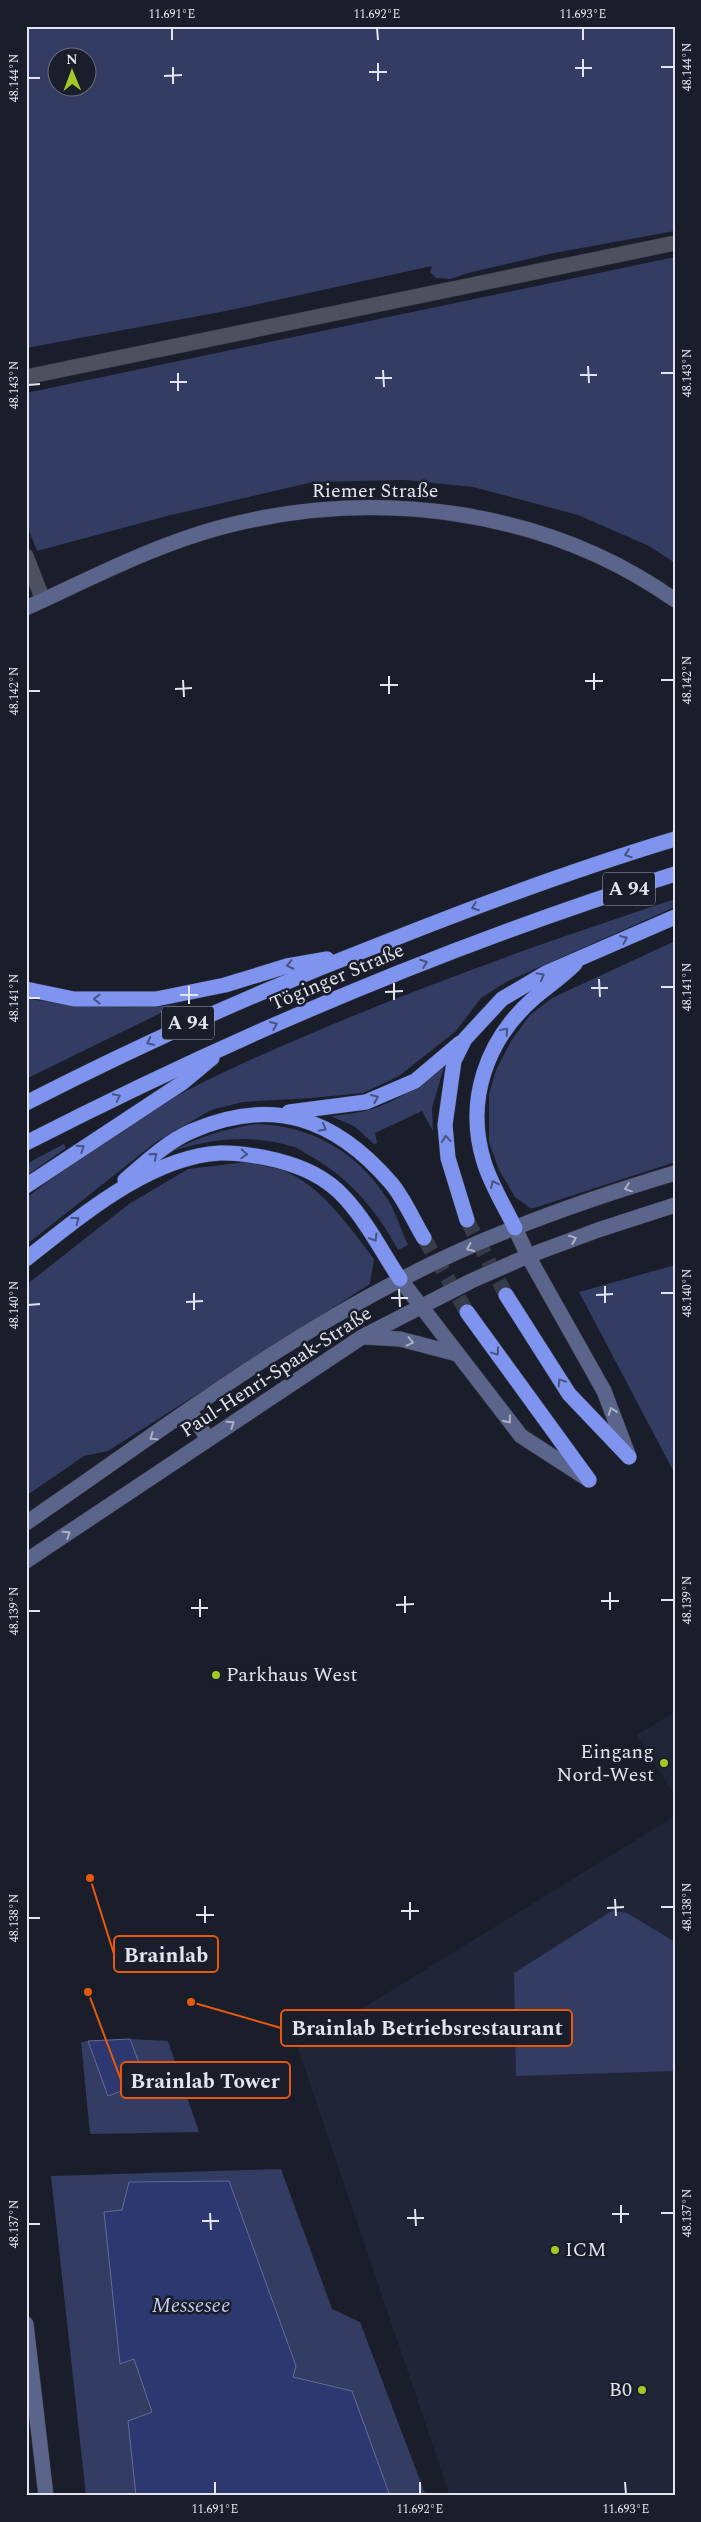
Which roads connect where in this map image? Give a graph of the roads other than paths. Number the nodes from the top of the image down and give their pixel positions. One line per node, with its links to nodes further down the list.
1 (675, 244): 2 (street)
2 (26, 377)
3 (26, 556): 4 (street)
4 (42, 600): 5 (main road, Riemer Straße); 6 (main road, Riemer Straße)
5 (675, 600)
6 (26, 608)
7 (675, 839): 10 (highway, Töginger Straße / A 94, one-way to 10)
8 (675, 874): 14 (highway, Töginger Straße / A 94, one-way to 8)
9 (675, 917): 11 (highway, one-way to 9)
10 (355, 954): 12 (highway, one-way to 12); 15 (highway, Töginger Straße / A 94, one-way to 15)
11 (582, 957): 13 (highway, one-way to 11); 23 (highway, one-way to 11)
12 (26, 989)
13 (465, 1039): 16 (highway, one-way to 13); 22 (highway, one-way to 13)
14 (229, 1044): 17 (highway, Töginger Straße / A 94, one-way to 14); 19 (highway, one-way to 14)
15 (26, 1104)
16 (275, 1114): 20 (highway, one-way to 16); 24 (highway, one-way to 24)
17 (26, 1143)
18 (675, 1173): 23 (main road, Paul-Henri-Spaak-Straße, one-way to 23)
19 (26, 1186)
20 (103, 1199): 26 (highway, one-way to 20); 27 (highway, one-way to 27)
21 (675, 1205): 25 (main road, Paul-Henri-Spaak-Straße, one-way to 21)
22 (467, 1220)
23 (515, 1228): 25 (main road); 27 (main road, Paul-Henri-Spaak-Straße, one-way to 27)
24 (424, 1238)
25 (528, 1256): 29 (main road, Paul-Henri-Spaak-Straße); 35 (main road, one-way to 25)
26 (26, 1259)
27 (400, 1279): 29 (main road); 33 (main road, Paul-Henri-Spaak-Straße)
28 (506, 1295): 35 (highway, one-way to 28)
29 (420, 1307): 31 (main road, Paul-Henri-Spaak-Straße); 32 (main road)
30 (467, 1312): 36 (highway, one-way to 36)
31 (362, 1337): 32 (main road, one-way to 32); 34 (main road, Paul-Henri-Spaak-Straße, one-way to 31)
32 (456, 1354): 36 (main road, one-way to 36)
33 (190, 1411): 34 (main road); 37 (main road, Paul-Henri-Spaak-Straße, one-way to 37)
34 (208, 1439): 38 (main road, Paul-Henri-Spaak-Straße, one-way to 34)
35 (629, 1457)
36 (589, 1480)
37 (26, 1523)
38 (26, 1561)
39 (26, 2324): 40 (main road)
40 (46, 2496)

